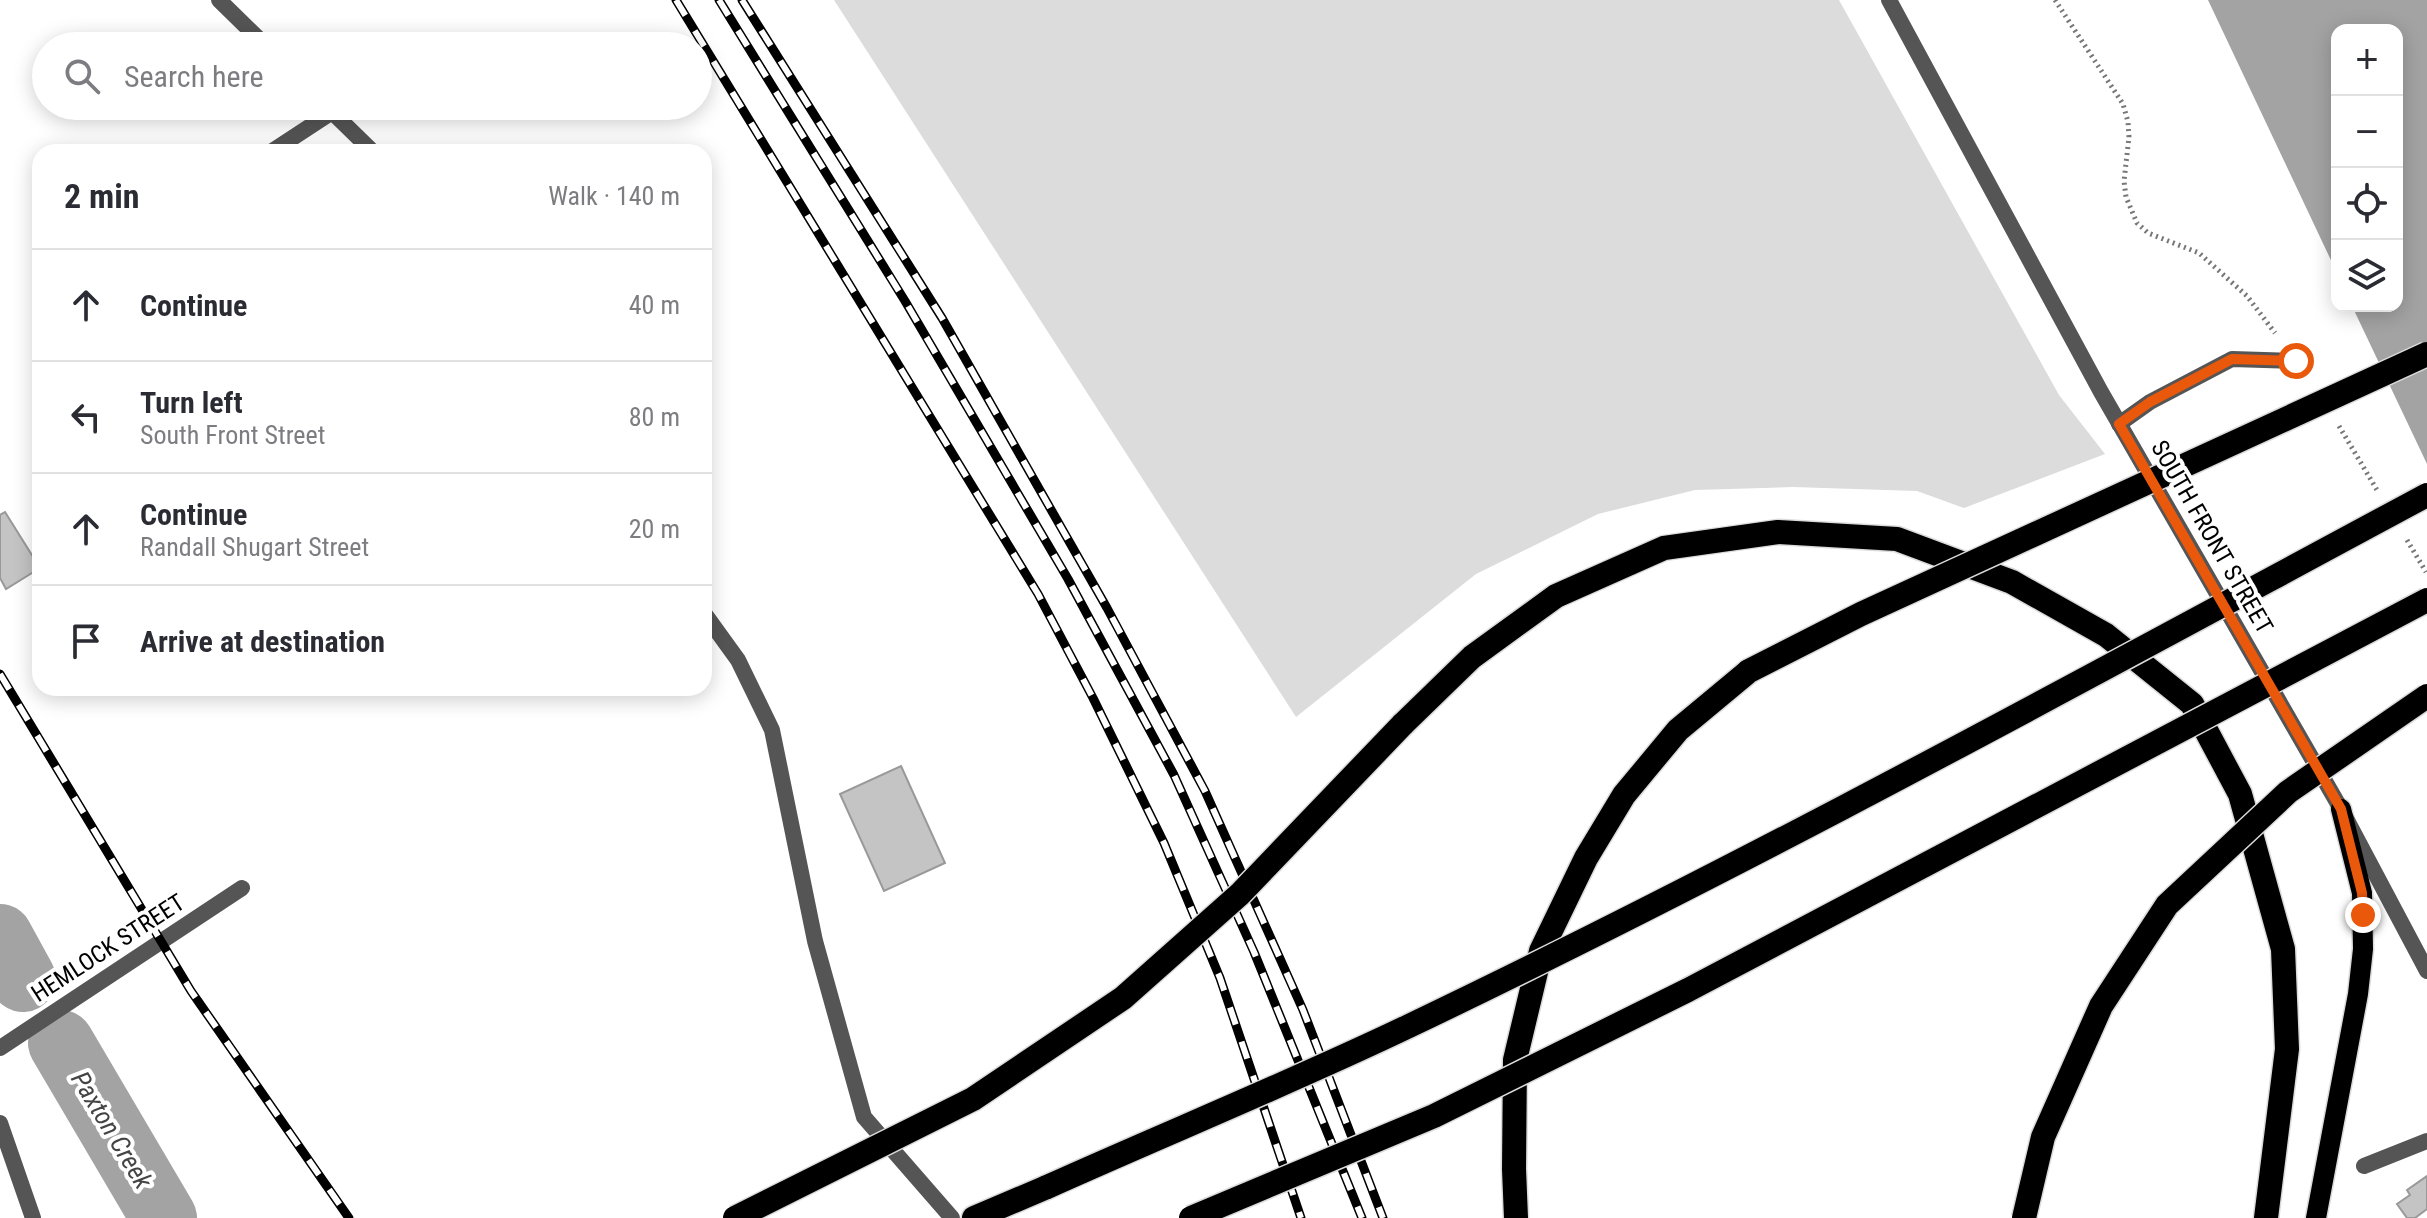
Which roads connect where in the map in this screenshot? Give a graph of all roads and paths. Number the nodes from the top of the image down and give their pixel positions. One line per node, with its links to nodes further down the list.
1 (219, 0): 4 (street)
2 (1889, 0): 11 (street, SOUTH FRONT STREET)
3 (2055, 0): 10 (path)
4 (252, 32)
5 (314, 120): 7 (street)
6 (340, 120): 8 (street)
7 (282, 144)
8 (365, 144)
9 (2427, 354): 28 (highway, bridge)
10 (2296, 361): 11 (street)
11 (2119, 424): 16 (street, SOUTH FRONT STREET)
12 (2427, 495): 26 (highway, bridge)
13 (2427, 600): 27 (highway, bridge)
14 (712, 624): 25 (street)
15 (2427, 696): 29 (highway, bridge)
16 (2341, 809): 18 (street, SOUTH FRONT STREET); 31 (main road)
17 (242, 888): 19 (street, HEMLOCK STREET)
18 (2427, 971)
19 (0, 1048)
20 (0, 1123): 23 (street)
21 (2427, 1141): 22 (street)
22 (2364, 1166)
23 (33, 1218)
24 (735, 1218): 30 (highway, bridge)
25 (952, 1218)
26 (974, 1218)
27 (1191, 1218)
28 (1516, 1218)
29 (2024, 1218)
30 (2266, 1218)
31 (2316, 1218)

